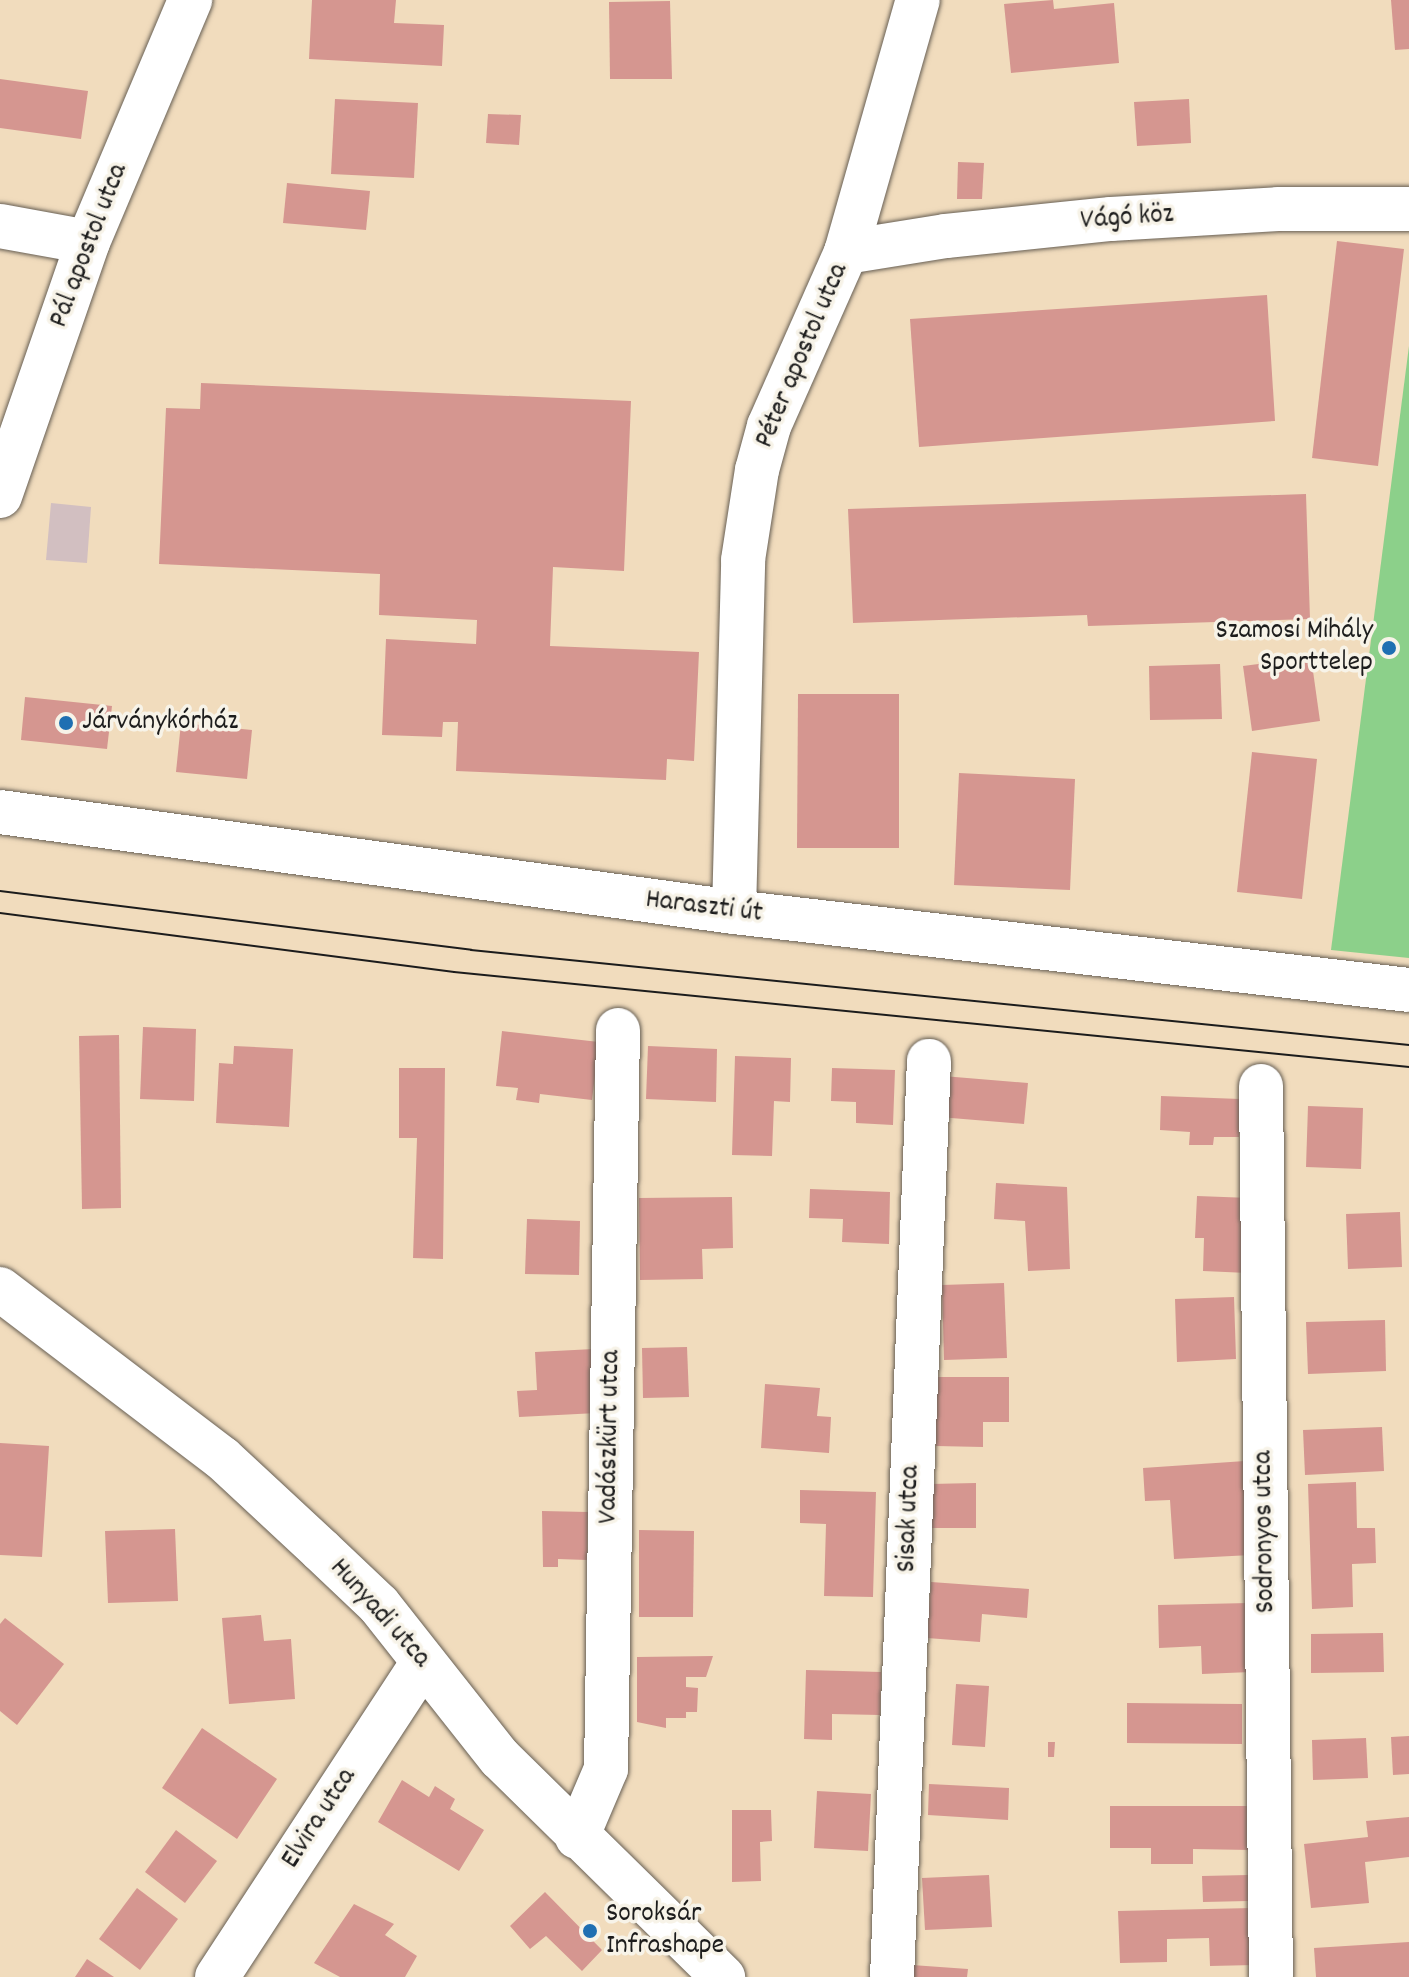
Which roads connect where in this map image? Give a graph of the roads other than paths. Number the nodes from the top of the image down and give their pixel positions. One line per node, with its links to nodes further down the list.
1 (190, 0): 5 (street, Pál apostol utca)
2 (918, 0): 6 (street, Péter apostol utca)
3 (1409, 209): 6 (street, Vágó köz)
4 (0, 226): 5 (street)
5 (88, 242): 7 (street, Pál apostol utca)
6 (846, 252): 9 (street, Péter apostol utca)
7 (0, 496)
8 (0, 812): 9 (street, Haraszti út)
9 (734, 912): 10 (street, Haraszti út)
10 (1409, 990)
11 (618, 1030): 16 (street, Vadászkürt utca)
12 (929, 1061): 19 (street, Sisak utca)
13 (1261, 1086): 20 (street, Sodronyos utca)
14 (0, 1289): 15 (street, Hunyadi utca)
15 (423, 1662): 16 (street, Hunyadi utca); 17 (street, Elvira utca)
16 (577, 1837): 18 (street, Hunyadi utca)
17 (217, 1977)
18 (723, 1977)
19 (892, 1977)
20 (1271, 1977)

